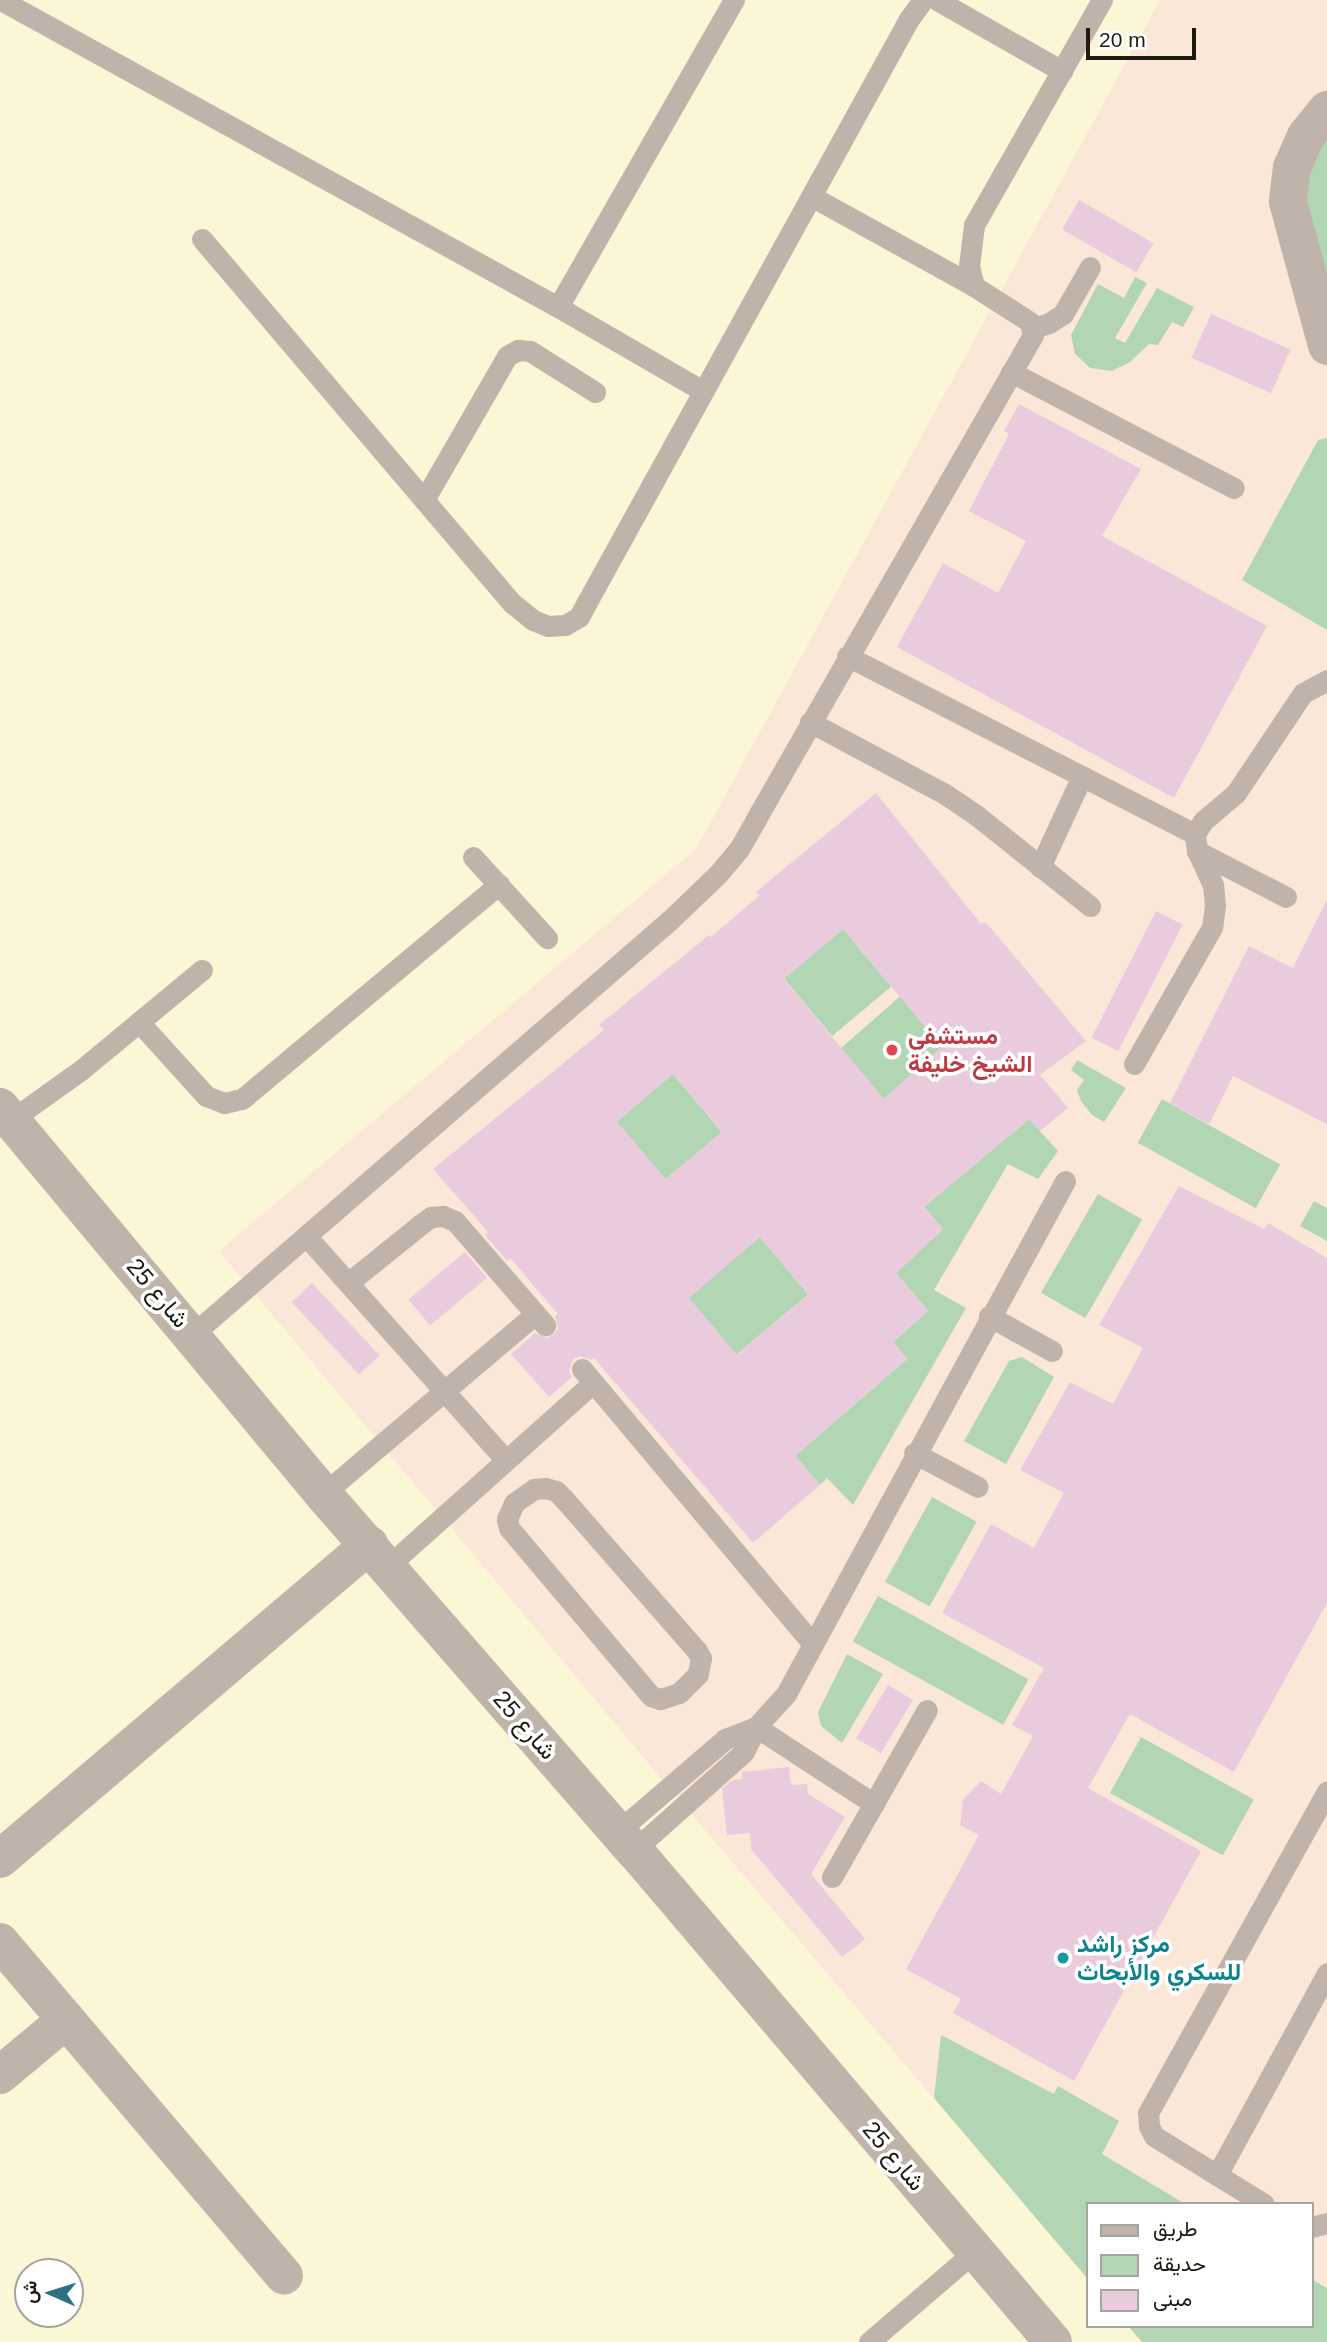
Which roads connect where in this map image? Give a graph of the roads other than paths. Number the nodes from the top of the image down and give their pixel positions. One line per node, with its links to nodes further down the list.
1 (1, 0): 12 (lane)
2 (734, 0): 12 (lane)
3 (923, 0): 8 (lane)
4 (937, 0): 6 (lane)
5 (1102, 0): 6 (lane)
6 (1062, 71): 11 (lane)
7 (1327, 110): 14 (street)
8 (813, 197): 11 (lane); 16 (lane)
9 (202, 239): 19 (lane)
10 (1090, 267): 13 (lane)
11 (974, 286): 13 (lane)
12 (558, 307): 16 (lane)
13 (1032, 328): 15 (lane)
14 (1327, 346)
15 (1011, 372): 18 (lane); 20 (lane)
16 (703, 391): 19 (lane)
17 (595, 392): 19 (lane)
18 (1234, 488)
19 (424, 500)
20 (847, 656): 22 (lane); 23 (lane)
21 (1327, 680): 24 (lane)
22 (810, 722): 26 (lane); 36 (lane)
23 (1082, 776): 24 (lane); 26 (lane)
24 (1196, 842): 28 (lane); 33 (lane)
25 (473, 857): 27 (lane)
26 (1040, 867): 29 (lane)
27 (499, 884): 30 (lane); 32 (lane)
28 (1286, 897)
29 (1090, 906)
30 (547, 938)
31 (202, 970): 32 (lane)
32 (139, 1022): 34 (lane)
33 (1134, 1064)
34 (5, 1113): 39 (street, شارع 25)
35 (1065, 1181): 38 (lane)
36 (307, 1237): 37 (lane); 39 (lane)
37 (348, 1283): 41 (lane); 41 (lane)
38 (989, 1316): 40 (lane); 42 (lane)
39 (193, 1335): 45 (street, شارع 25)
40 (1052, 1351)
41 (445, 1391): 43 (lane); 45 (lane)
42 (914, 1453): 44 (lane); 48 (lane)
43 (501, 1464): 46 (lane); 47 (lane); 48 (lane)
44 (978, 1487)
45 (323, 1494): 47 (street, شارع 25)
46 (521, 1497): 46 (lane)
47 (378, 1555): 53 (street, شارع 25); 54 (street)
48 (813, 1644): 50 (lane)
49 (927, 1710): 52 (lane)
50 (756, 1727): 52 (lane); 53 (lane)
51 (1327, 1791): 60 (lane)
52 (874, 1804): 55 (lane)
53 (626, 1841): 62 (street, شارع 25)
54 (0, 1858)
55 (832, 1877)
56 (0, 1942): 58 (street)
57 (1327, 1973): 60 (lane)
58 (66, 2020): 59 (street); 63 (street)
59 (0, 2075)
60 (1217, 2175): 61 (lane)
61 (1262, 2202)
62 (975, 2251): 64 (lane); 65 (street, شارع 25)
63 (284, 2276)
64 (869, 2342)
65 (1053, 2342)

